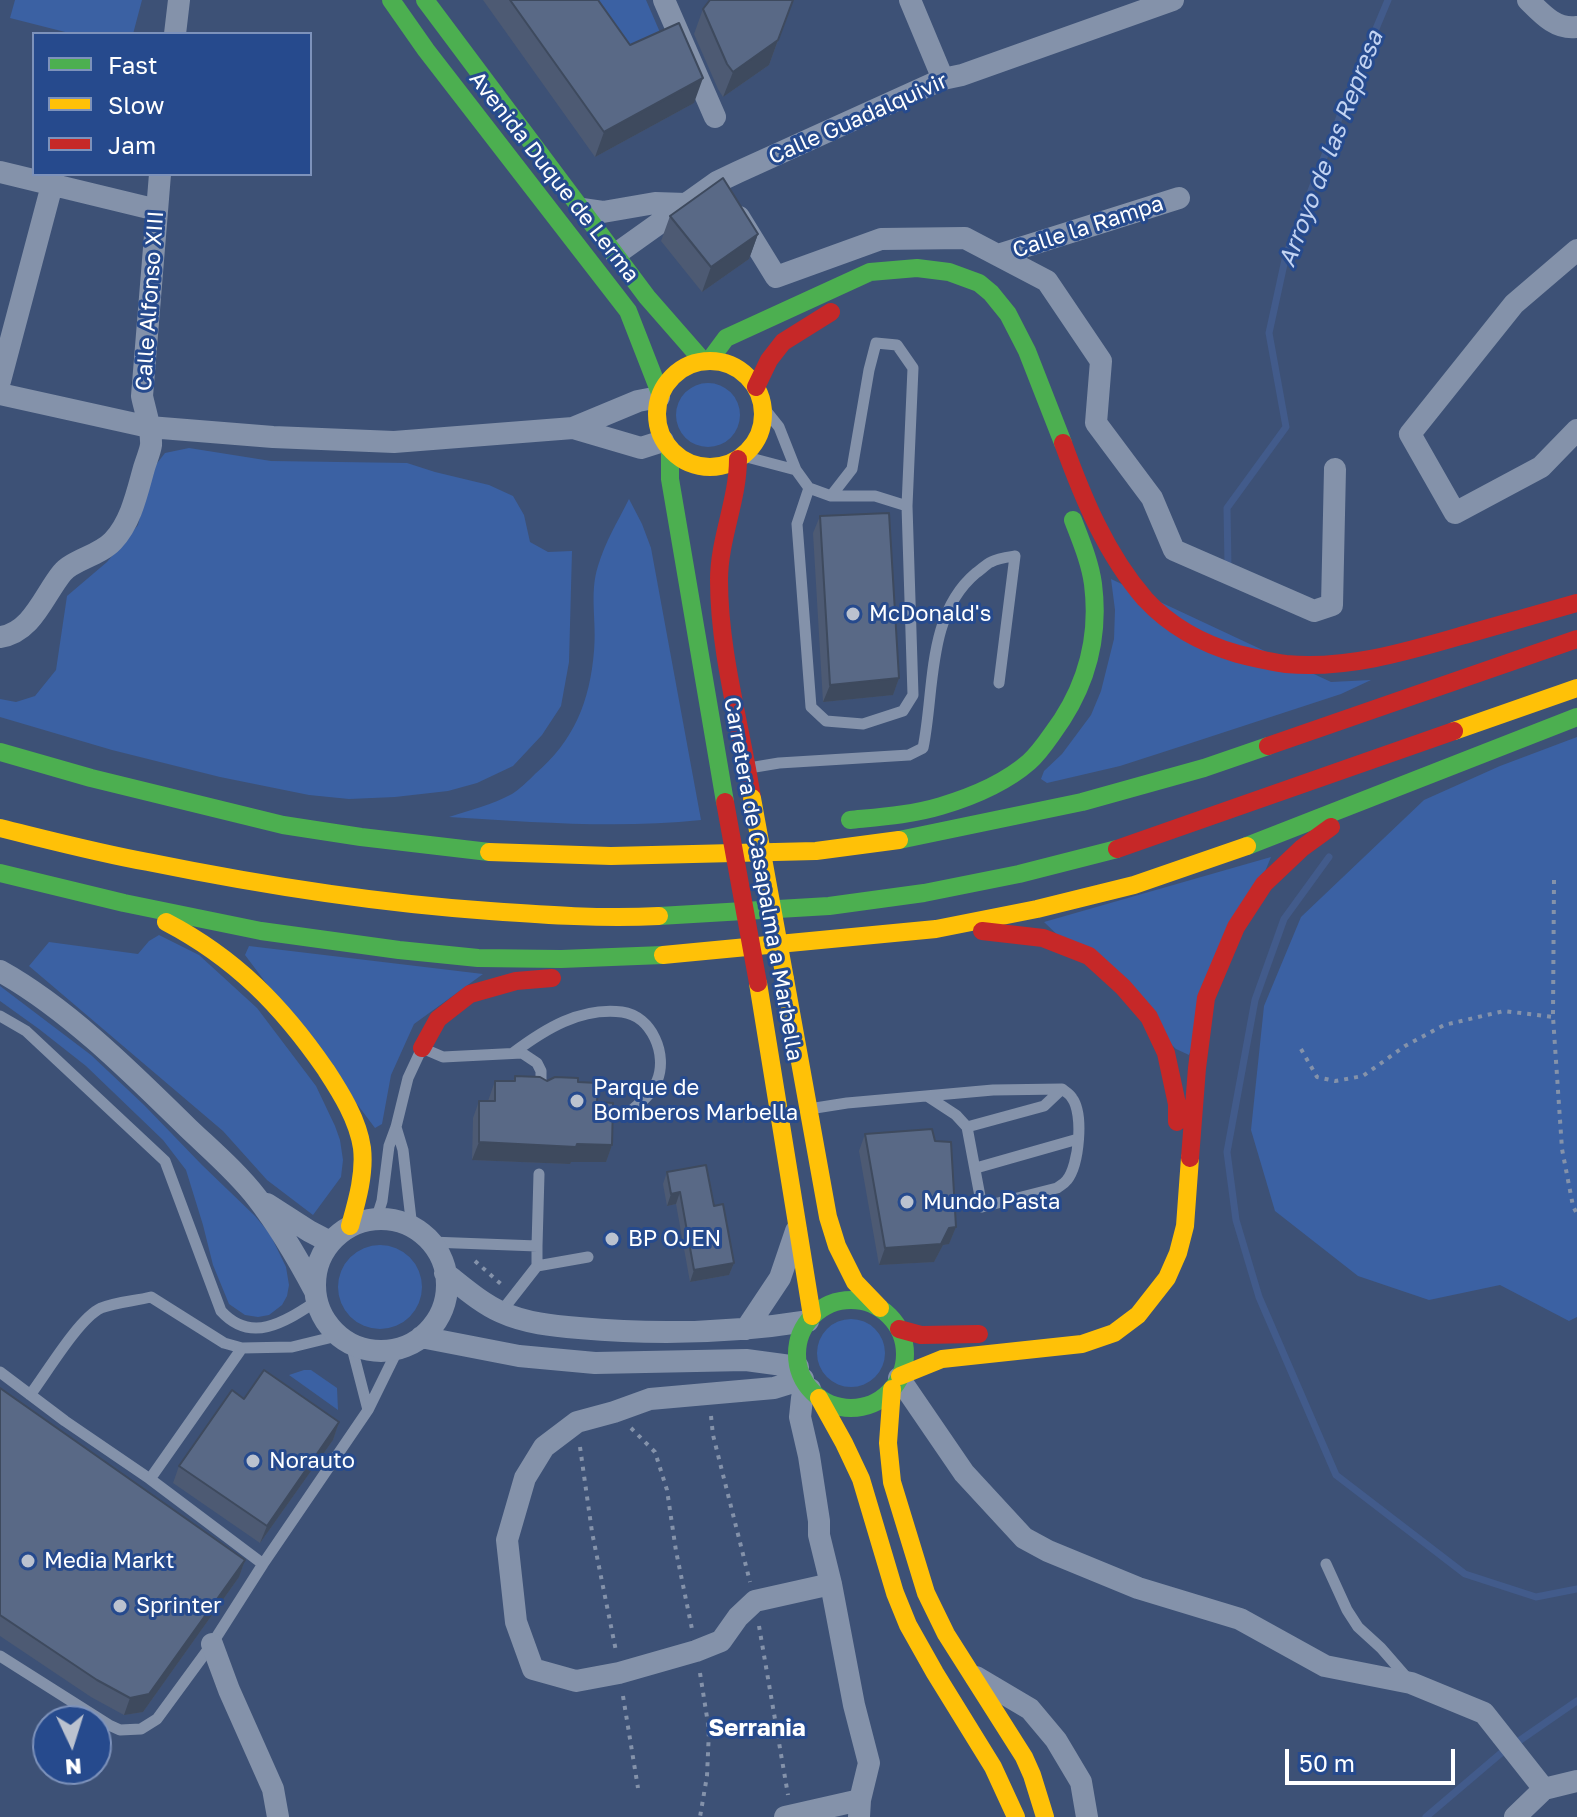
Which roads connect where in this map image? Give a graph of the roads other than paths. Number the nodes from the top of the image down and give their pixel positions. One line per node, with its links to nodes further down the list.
1 (179, 0): 9 (street)
2 (391, 0): 30 (main road, Avenida Duque de Lerma)
3 (425, 0): 18 (main road, Avenida Duque de Lerma)
4 (664, 0): 11 (street)
5 (910, 0): 10 (street)
6 (1173, 0): 10 (street, Calle Guadalquivir)
7 (1528, 0): 8 (street)
8 (1577, 27)
9 (175, 32)
10 (943, 79): 14 (street, Calle Guadalquivir)
11 (715, 117)
12 (0, 172): 15 (street)
13 (160, 176): 19 (street, Calle Alfonso XIII)
14 (717, 182): 17 (street, Calle Guadalquivir); 22 (street)
15 (52, 185): 19 (street); 27 (street)
16 (1179, 198): 22 (street, Calle la Rampa)
17 (686, 204): 18 (street); 21 (street, Calle Guadalquivir)
18 (582, 209): 21 (main road, Avenida Duque de Lerma)
19 (157, 210): 32 (street, Calle Alfonso XIII)
20 (1577, 250): 34 (street)
21 (616, 254): 26 (main road, Avenida Duque de Lerma)
22 (998, 255): 37 (street)
23 (911, 287): 24 (main road)
24 (886, 289)
25 (845, 304): 28 (main road)
26 (706, 361): 28 (main road); 30 (main road); 43 (main road)
27 (0, 381)
28 (756, 387): 31 (main road)
29 (0, 394): 32 (street)
30 (660, 395): 33 (street); 35 (main road)
31 (763, 407): 36 (main road); 38 (lane)
32 (149, 427): 33 (street); 44 (street, Calle Alfonso XIII)
33 (573, 428): 35 (street)
34 (1577, 430)
35 (666, 445): 36 (main road); 76 (main road, Carretera de Casapalma a Marbella, bridge)
36 (741, 457): 38 (lane); 50 (main road, Carretera de Casapalma a Marbella)
37 (1335, 469)
38 (796, 470): 39 (lane)
39 (809, 488): 40 (lane); 42 (lane)
40 (831, 496): 42 (lane); 42 (lane)
41 (1064, 497): 52 (main road)
42 (907, 506)
43 (1577, 603)
44 (0, 637)
45 (1577, 639): 55 (main road)
46 (999, 683): 50 (lane)
47 (1577, 688): 53 (main road)
48 (1577, 717): 51 (main road)
49 (0, 752): 55 (main road)
50 (748, 768): 68 (main road, Carretera de Casapalma a Marbella, bridge)
51 (1372, 798): 58 (main road); 98 (main road)
52 (827, 824)
53 (0, 828)
54 (781, 835): 55 (main road)
55 (720, 852)
56 (0, 873): 57 (main road)
57 (124, 903): 59 (main road); 77 (main road)
58 (936, 929): 59 (main road); 86 (main road)
59 (673, 955): 62 (main road)
60 (0, 971): 74 (street)
61 (0, 1016): 85 (lane)
62 (422, 1048): 63 (lane); 69 (lane)
63 (513, 1053): 65 (lane); 67 (lane)
64 (1062, 1089): 66 (lane); 70 (lane); 71 (lane)
65 (541, 1090)
66 (927, 1096): 68 (lane); 70 (lane)
67 (633, 1109)
68 (809, 1110): 87 (main road, Carretera de Casapalma a Marbella)
69 (396, 1127): 75 (lane); 78 (lane)
70 (967, 1127): 72 (lane)
71 (1078, 1139): 72 (lane); 72 (lane)
72 (976, 1168)
73 (539, 1174): 81 (lane)
74 (256, 1196): 79 (street); 85 (street)
75 (376, 1220): 77 (street); 78 (street)
76 (798, 1222): 89 (main road, Carretera de Casapalma a Marbella); 90 (street)
77 (350, 1226): 79 (street)
78 (412, 1228): 80 (street)
79 (330, 1242): 85 (street)
80 (431, 1242): 81 (lane); 84 (street)
81 (537, 1246): 83 (lane)
82 (588, 1257): 83 (lane)
83 (537, 1266): 88 (lane)
84 (445, 1273): 88 (street); 93 (street)
85 (316, 1296): 94 (street)
86 (1129, 1299)
87 (880, 1308): 89 (main road); 91 (main road)
88 (501, 1312): 90 (street)
89 (810, 1318): 90 (street); 99 (main road)
90 (746, 1329)
91 (899, 1329): 92 (main road); 98 (main road)
92 (991, 1333)
93 (421, 1337): 96 (street); 99 (street)
94 (344, 1340): 95 (lane); 96 (street); 101 (lane)
95 (242, 1348): 100 (lane); 102 (lane)
96 (398, 1349): 101 (lane)
97 (0, 1372): 100 (lane)
98 (897, 1381): 99 (main road); 108 (main road); 109 (street)
99 (807, 1383): 105 (street); 105 (street); 115 (main road)
100 (30, 1395): 102 (lane)
101 (368, 1410): 103 (lane)
102 (150, 1479): 103 (lane)
103 (263, 1564): 106 (lane)
104 (1326, 1564): 109 (lane)
105 (831, 1584): 112 (street)
106 (212, 1644): 107 (lane); 113 (street)
107 (0, 1656)
108 (972, 1675): 116 (main road); 117 (street)
109 (1411, 1683): 111 (street)
110 (1577, 1781): 111 (street)
111 (1544, 1789): 118 (street)
112 (859, 1808): 114 (street)
113 (278, 1817)
114 (785, 1817)
115 (1016, 1817)
116 (1045, 1817)
117 (1087, 1817)
118 (1515, 1817)

